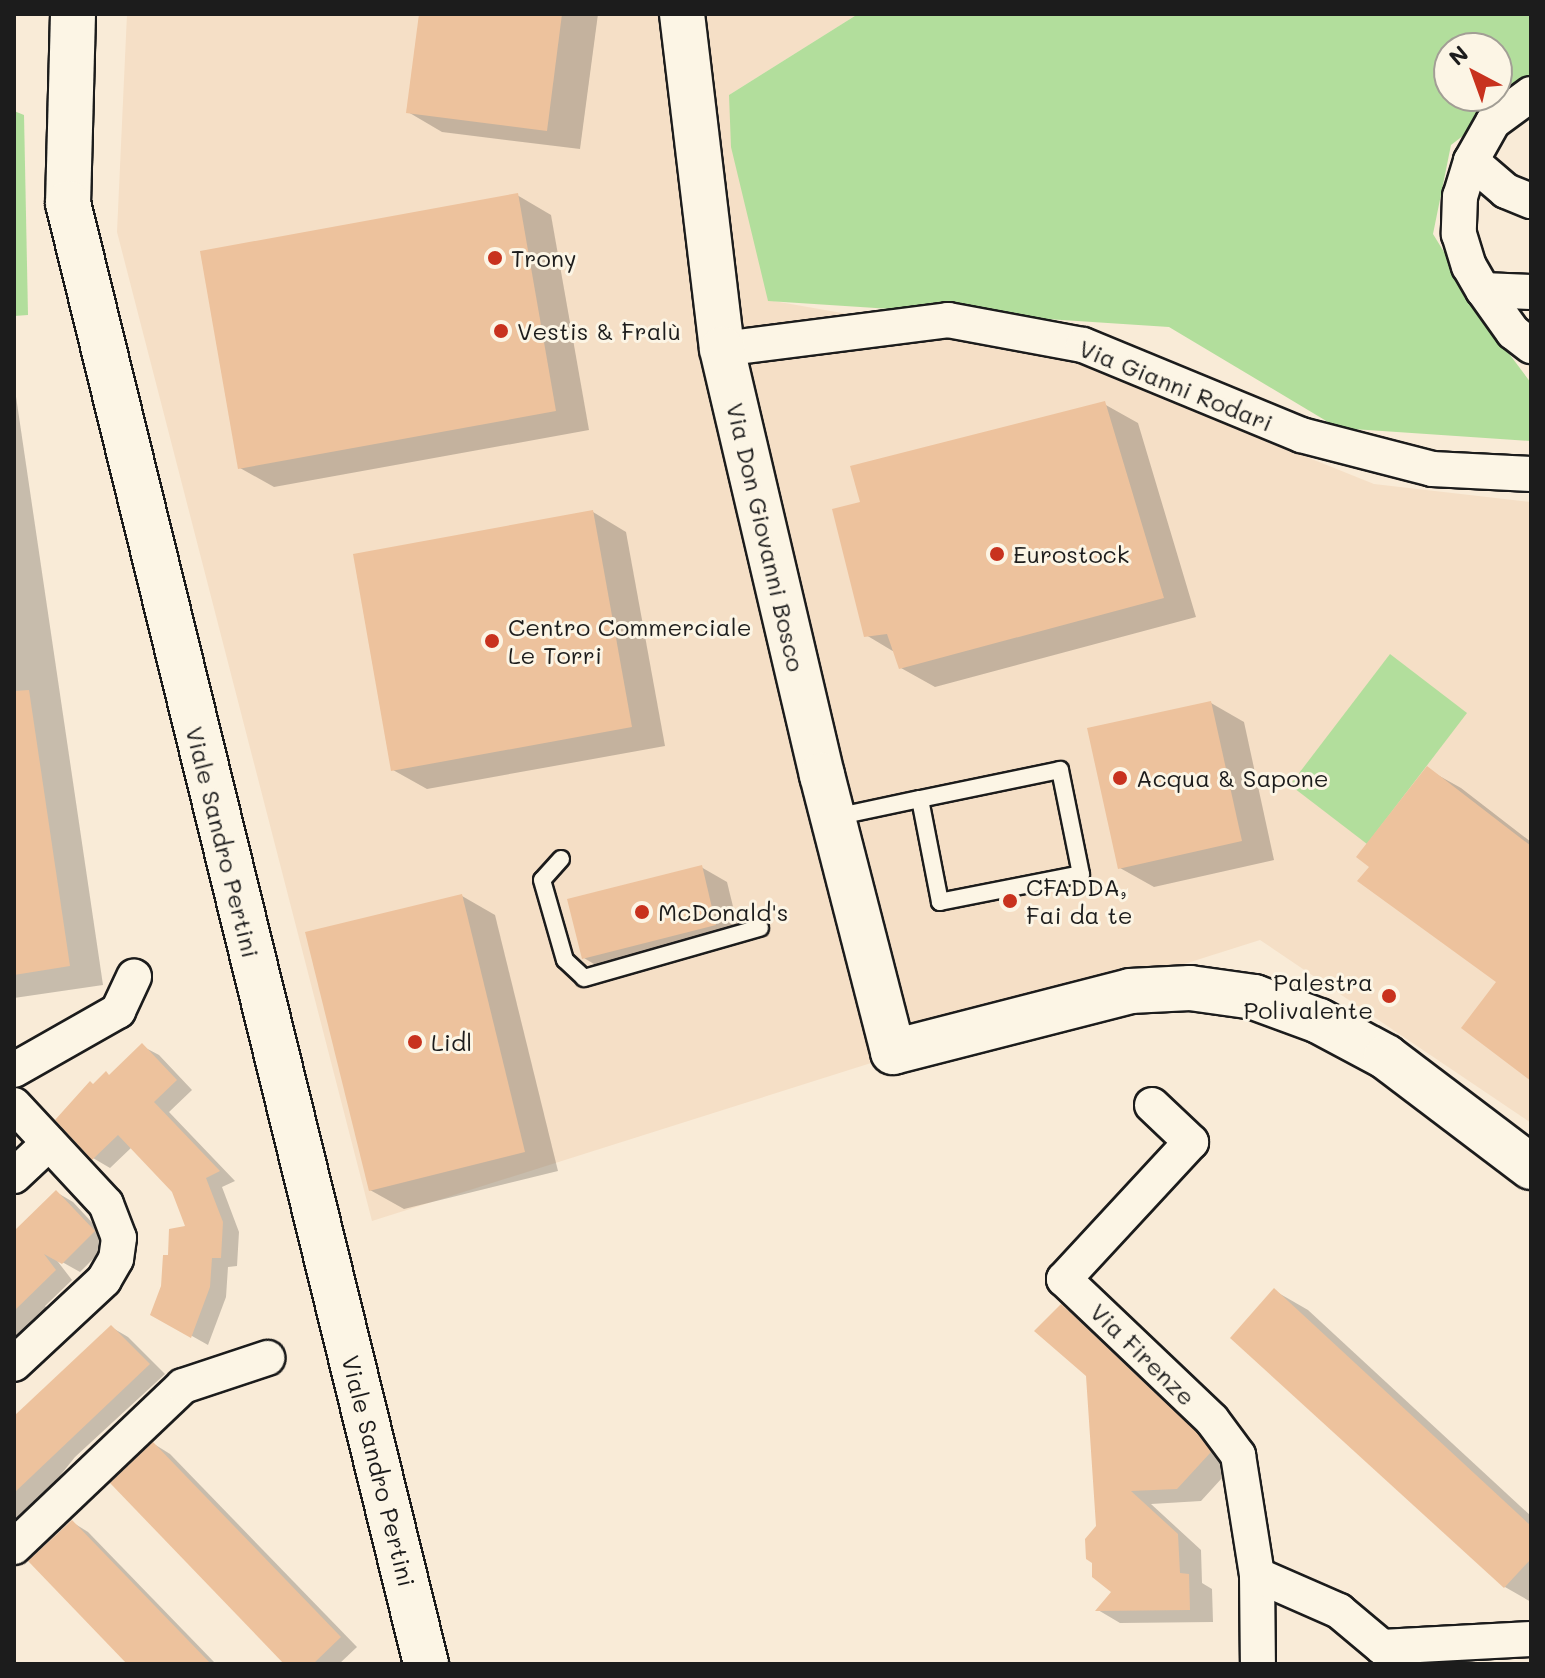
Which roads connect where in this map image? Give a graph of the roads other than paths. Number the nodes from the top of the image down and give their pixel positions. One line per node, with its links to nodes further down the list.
1 (73, 14): 27 (main road, Viale Sandro Pertini)
2 (682, 14): 9 (main road, Via Don Giovanni Bosco)
3 (1531, 94): 4 (street)
4 (1471, 161): 5 (street); 6 (street)
5 (1531, 201)
6 (1483, 290): 7 (street); 8 (street)
7 (1531, 292)
8 (1531, 346)
9 (722, 349): 10 (street, Via Gianni Rodari); 12 (main road, Via Don Giovanni Bosco)
10 (1531, 474)
11 (920, 799): 11 (lane); 12 (lane)
12 (835, 817): 20 (main road, Via Don Giovanni Bosco)
13 (561, 859): 14 (lane)
14 (760, 928)
15 (134, 977): 16 (street)
16 (14, 1070)
17 (14, 1105): 19 (street)
18 (1152, 1105): 25 (street, Via Firenze)
19 (49, 1143): 21 (street); 23 (street)
20 (1531, 1167)
21 (14, 1176)
22 (267, 1358): 24 (street)
23 (14, 1364)
24 (14, 1547)
25 (1257, 1575): 26 (street); 28 (street, Via Firenze)
26 (1531, 1639)
27 (426, 1664)
28 (1258, 1664)

